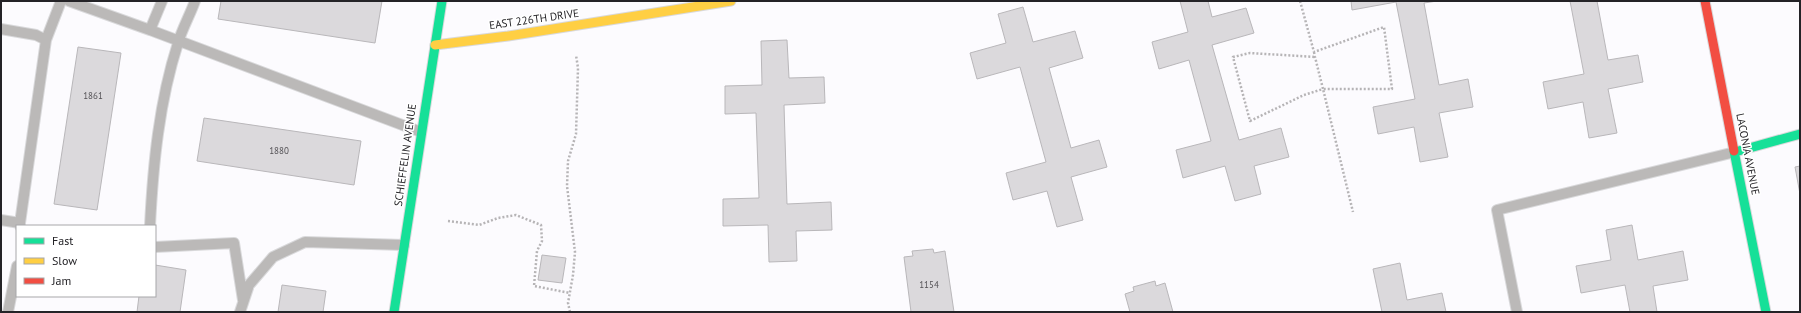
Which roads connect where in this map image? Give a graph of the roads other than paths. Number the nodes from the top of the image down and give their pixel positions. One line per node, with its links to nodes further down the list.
1 (61, 1): 10 (lane)
2 (69, 1): 9 (lane)
3 (162, 1): 9 (lane)
4 (195, 1): 11 (lane)
5 (442, 1): 12 (street, SCHIEFFELIN AVENUE)
6 (731, 1): 12 (street, EAST 226TH DRIVE)
7 (1705, 1): 15 (street, LACONIA AVENUE)
8 (1, 29): 10 (lane)
9 (150, 30): 11 (lane)
10 (46, 40): 17 (lane)
11 (178, 42): 13 (lane); 18 (lane)
12 (435, 45): 13 (street, SCHIEFFELIN AVENUE)
13 (421, 132): 19 (street, SCHIEFFELIN AVENUE)
14 (1800, 134): 15 (street)
15 (1735, 152): 26 (lane); 27 (street, LACONIA AVENUE)
16 (1, 220): 17 (lane)
17 (20, 224)
18 (150, 225)
19 (404, 245): 22 (lane); 25 (street, SCHIEFFELIN AVENUE)
20 (156, 247): 22 (lane)
21 (16, 271): 23 (lane)
22 (244, 302): 24 (lane)
23 (8, 312)
24 (240, 312)
25 (394, 312)
26 (1517, 312)
27 (1766, 312)

